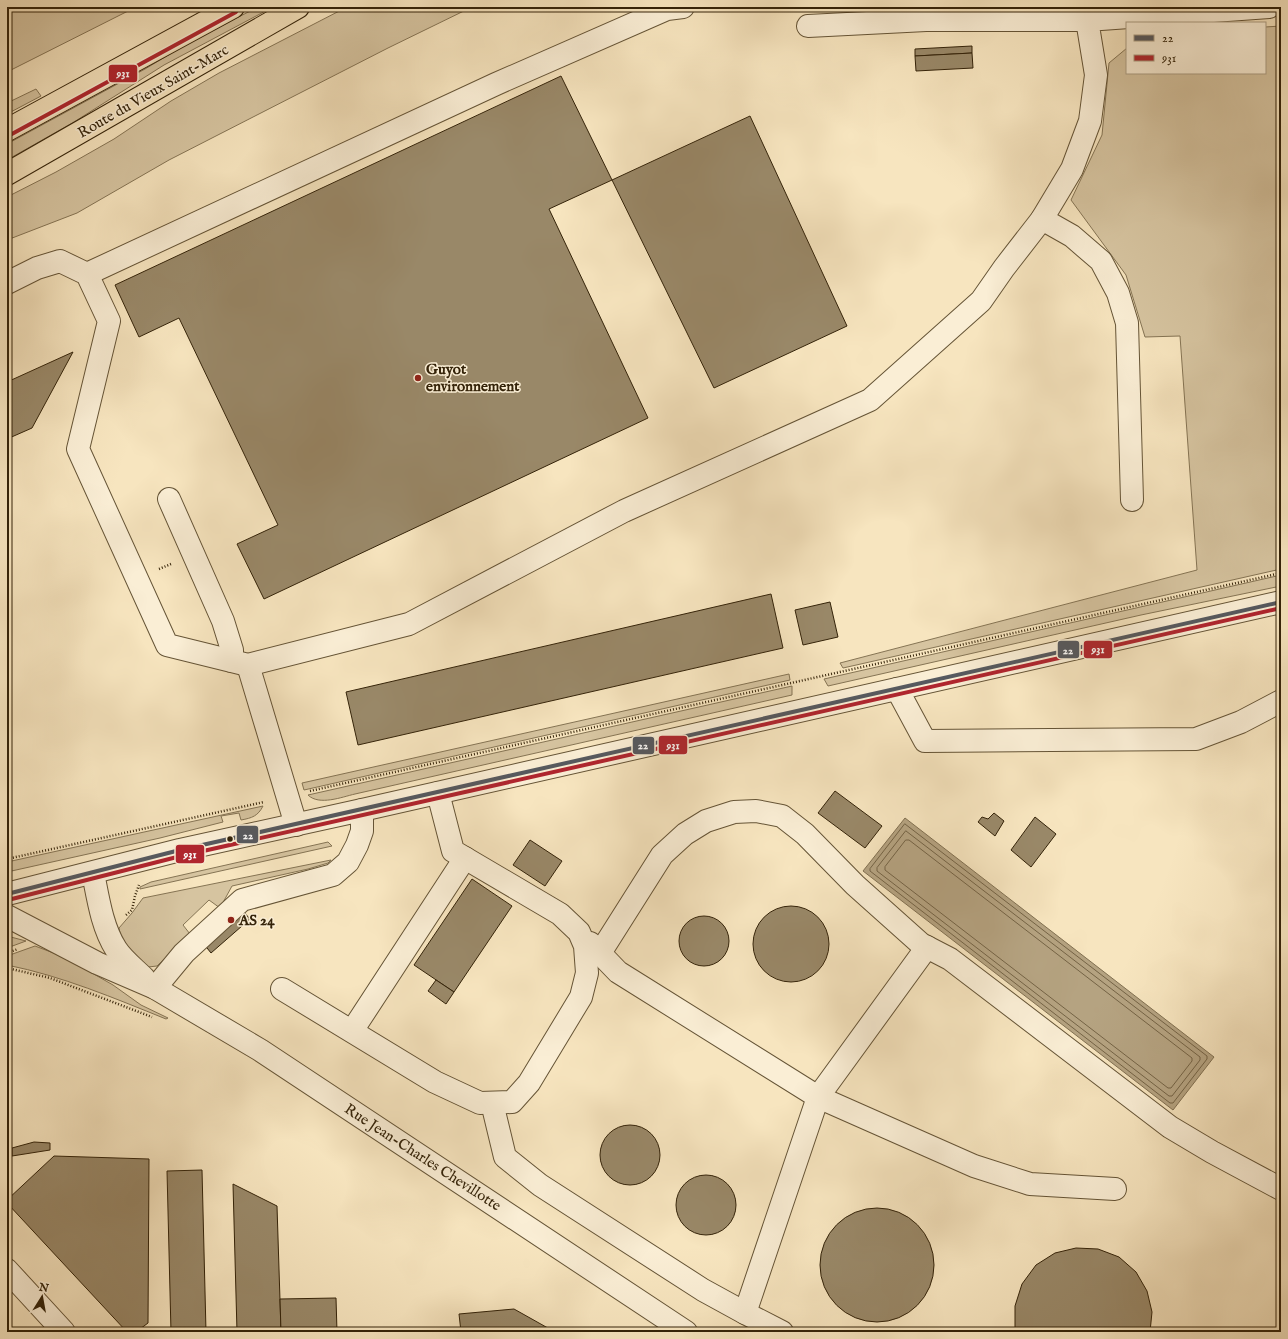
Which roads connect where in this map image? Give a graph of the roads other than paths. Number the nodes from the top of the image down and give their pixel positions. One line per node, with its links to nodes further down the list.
1 (233, 7): 7 (highway)
2 (298, 7): 8 (highway, Route du Vieux Saint-Marc)
3 (684, 7): 10 (street)
4 (1269, 7): 5 (street)
5 (1080, 14): 6 (street); 9 (street)
6 (808, 26)
7 (7, 130)
8 (7, 174)
9 (1042, 219): 13 (street); 15 (street)
10 (87, 274): 11 (street); 15 (street)
11 (7, 283)
12 (169, 499): 15 (street)
13 (1132, 500)
14 (1281, 602): 16 (street)
15 (240, 663): 20 (street)
16 (897, 689): 17 (street); 18 (street)
17 (1281, 701)
18 (438, 793): 19 (street); 21 (street)
19 (362, 810): 20 (street); 28 (street)
20 (296, 825): 22 (street)
21 (465, 858): 25 (street); 30 (street)
22 (93, 873): 23 (street); 28 (street, Rue Jean-Charles Chevillotte)
23 (7, 894)
24 (7, 916): 28 (street, Rue Jean-Charles Chevillotte)
25 (579, 932): 27 (street); 32 (street)
26 (927, 947): 27 (street); 31 (street); 34 (street)
27 (600, 953): 31 (street)
28 (154, 988): 38 (street, Rue Jean-Charles Chevillotte)
29 (282, 988): 30 (street)
30 (352, 1031): 32 (street)
31 (818, 1097): 33 (street); 36 (street)
32 (492, 1103): 36 (street)
33 (1115, 1189)
34 (1281, 1189)
35 (7, 1270): 37 (street)
36 (745, 1313): 39 (street)
37 (64, 1332)
38 (686, 1332)
39 (782, 1332)

